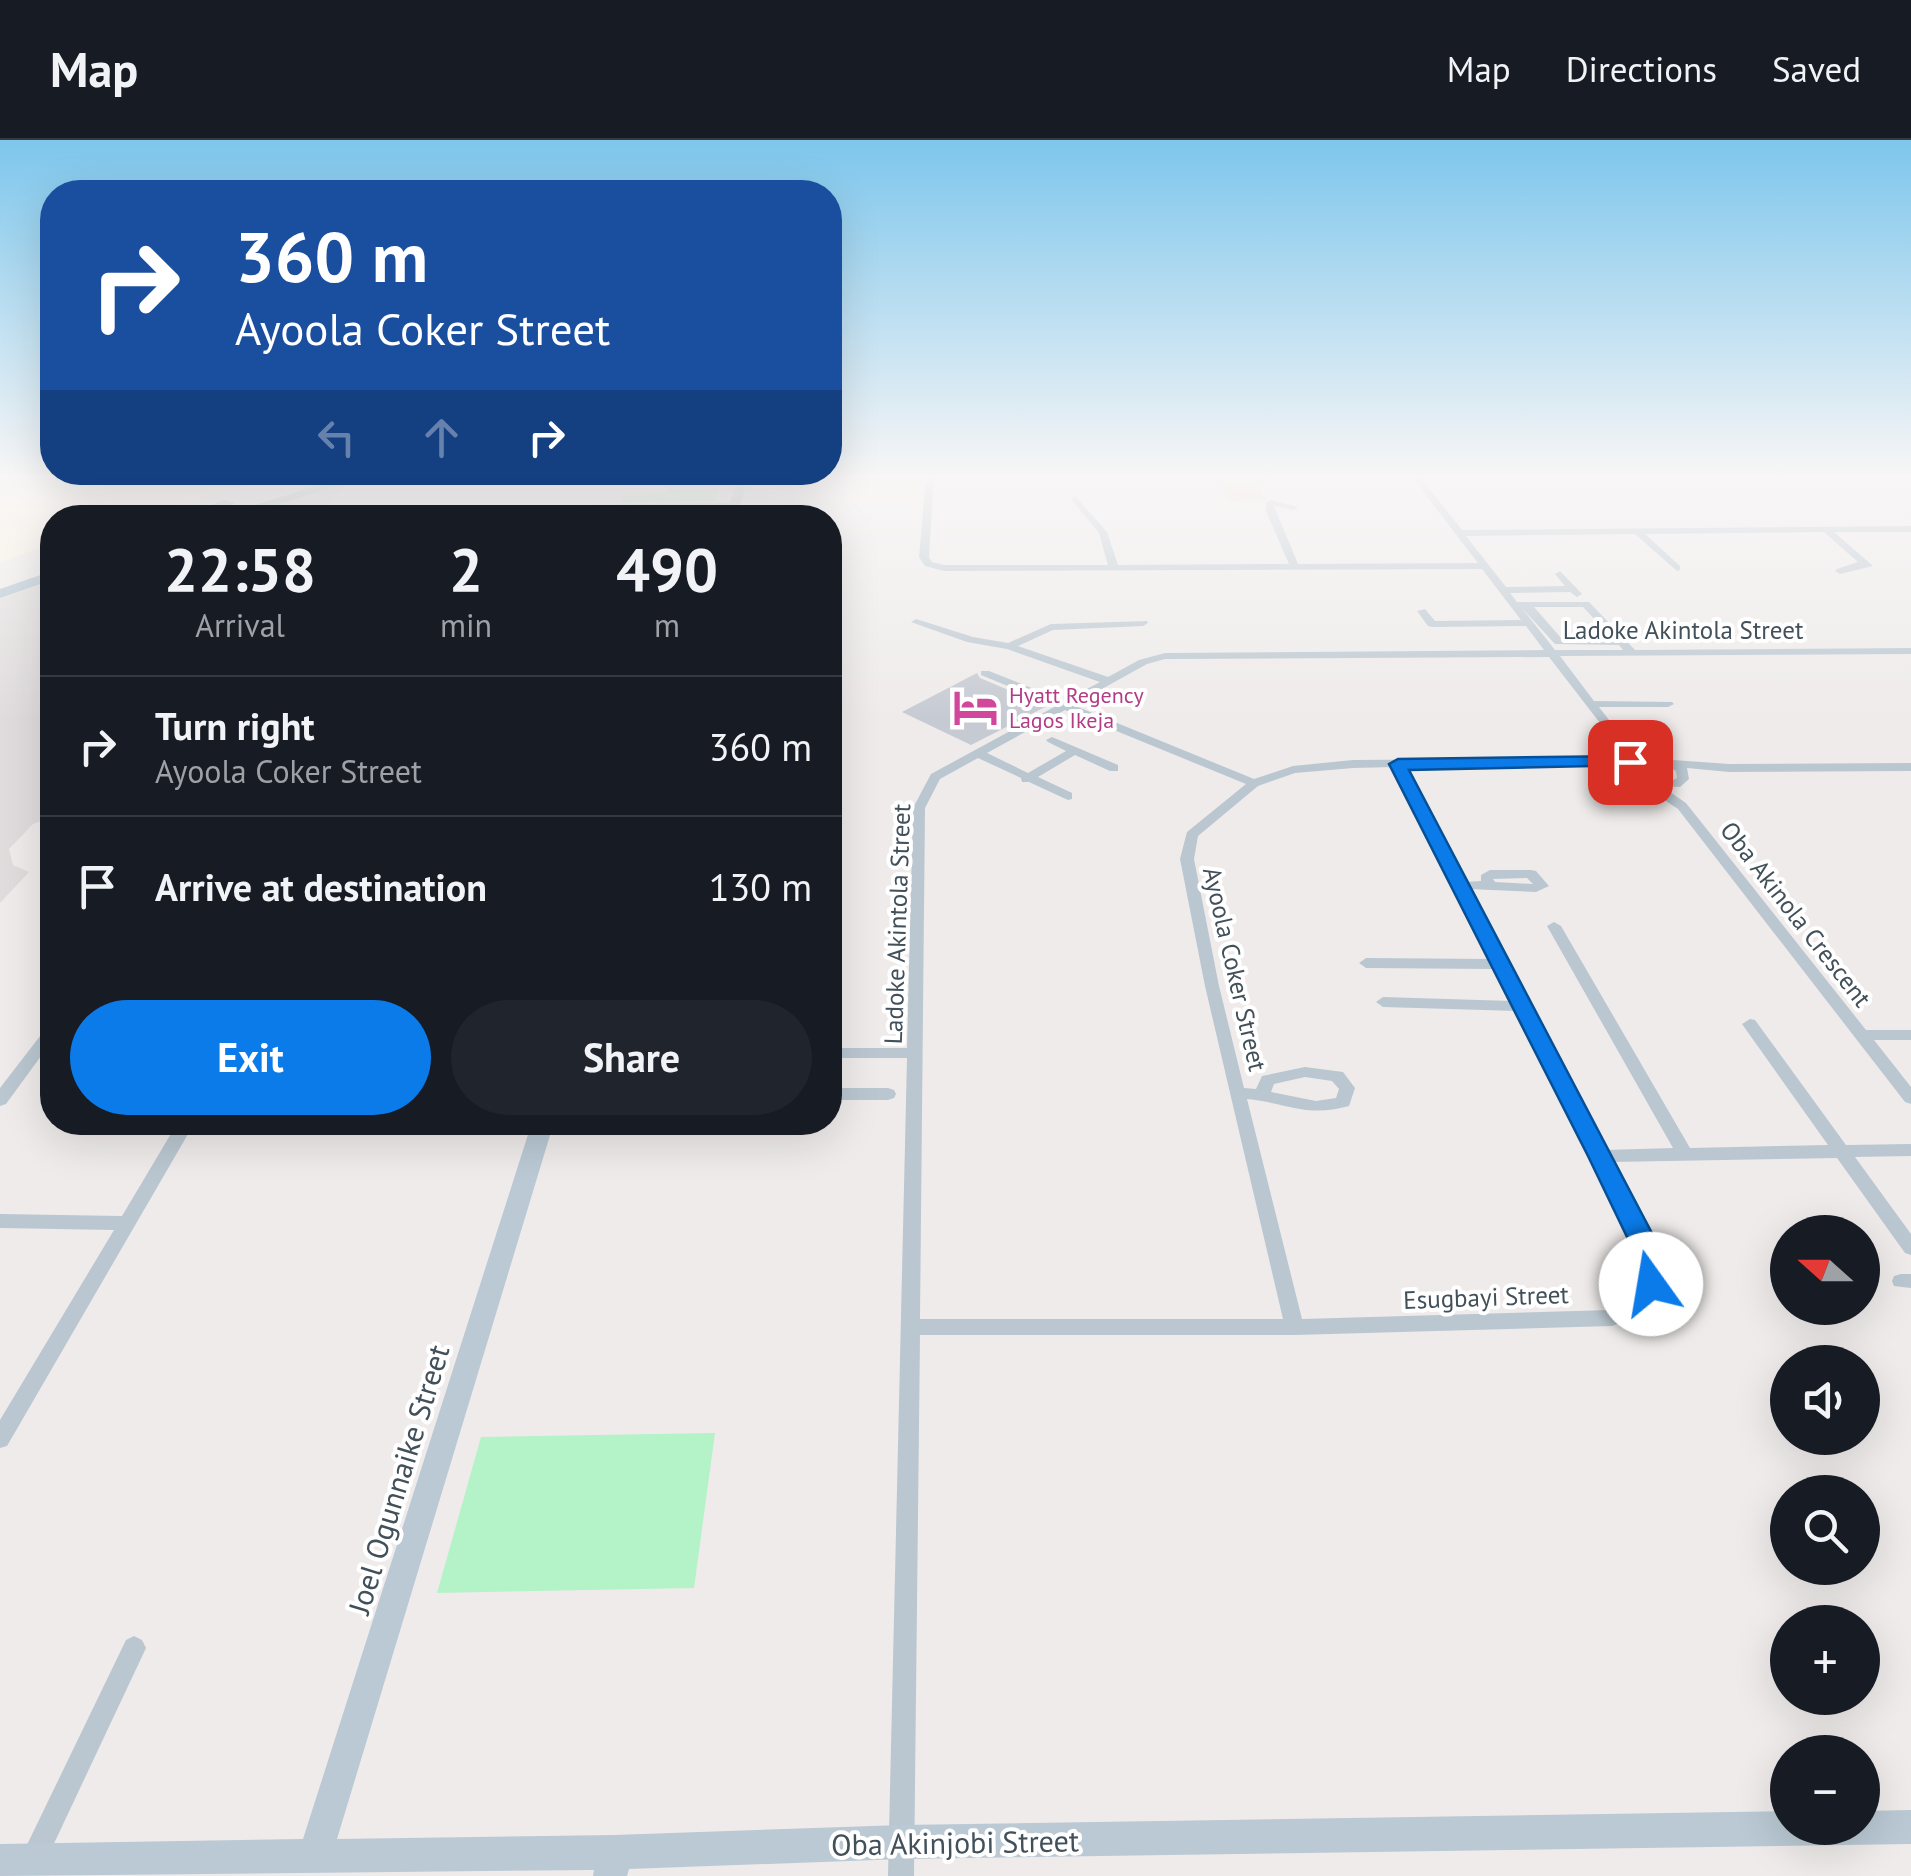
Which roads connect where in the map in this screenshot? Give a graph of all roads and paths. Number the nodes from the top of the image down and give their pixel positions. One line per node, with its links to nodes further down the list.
1 (925, 558): 9 (street)
2 (1111, 558): 9 (street)
3 (1291, 558): 8 (street)
4 (1479, 558): 7 (street)
5 (1666, 558): 10 (street)
6 (1859, 558): 11 (street)
7 (1485, 566): 8 (street); 17 (street)
8 (1295, 567): 9 (street)
9 (1114, 568)
10 (1677, 568)
11 (1840, 570)
12 (40, 571): 15 (main road)
13 (40, 573): 19 (main road)
14 (1560, 574): 16 (street)
15 (0, 583)
16 (1573, 589): 18 (street); 21 (street)
17 (1504, 590): 18 (street); 25 (street)
18 (1540, 590): 20 (street)
19 (0, 594)
20 (1552, 604): 21 (street); 27 (street)
21 (1586, 604): 27 (street)
22 (1422, 612): 25 (street)
23 (916, 622): 26 (street)
24 (1143, 623): 26 (street)
25 (1527, 623): 29 (street)
26 (1009, 646): 31 (street)
27 (1626, 648): 28 (street, Ladoke Akintola Street); 29 (street, Ladoke Akintola Street)
28 (1911, 652)
29 (1551, 653): 31 (street, Ladoke Akintola Street); 32 (street)
30 (984, 673): 34 (street)
31 (1108, 681): 34 (street, Ladoke Akintola Street)
32 (1592, 704): 33 (street); 36 (street)
33 (1668, 704)
34 (1060, 706): 38 (street, Ladoke Akintola Street); 48 (street)
35 (1052, 740): 37 (street)
36 (1618, 741): 39 (street); 40 (street)
37 (1075, 750): 43 (street); 45 (street)
38 (977, 754): 45 (street); 62 (street, Ladoke Akintola Street)
39 (1664, 760): 40 (street, Ayoola Coker Street); 44 (street); 46 (street)
40 (1632, 761): 41 (street, Ayoola Coker Street); 47 (street)
41 (1398, 764): 48 (street, Ayoola Coker Street); 55 (street, Esugbayi Street)
42 (1911, 767): 44 (street)
43 (1114, 768)
44 (1729, 768): 46 (street)
45 (1026, 779): 49 (street)
46 (1680, 781): 47 (street); 50 (street)
47 (1650, 782): 50 (street)
48 (1254, 783): 65 (street, Ayoola Coker Street)
49 (1068, 796)
50 (1682, 806): 60 (street, Oba Akinola Crescent)
51 (1470, 885): 52 (street)
52 (1490, 887)
53 (1554, 926): 75 (street)
54 (1366, 963): 55 (street)
55 (1499, 964): 57 (street, Esugbayi Street)
56 (1382, 1002): 57 (street)
57 (1522, 1006): 74 (street, Esugbayi Street)
58 (1750, 1024): 73 (street)
59 (1911, 1034): 60 (street)
60 (1862, 1035): 68 (street, Oba Akinola Crescent)
61 (40, 1048): 69 (street)
62 (914, 1053): 63 (street); 79 (street, Ladoke Akintola Street)
63 (842, 1056)
64 (1264, 1092): 65 (street)
65 (1240, 1093): 80 (street, Ayoola Coker Street)
66 (842, 1094): 67 (street)
67 (888, 1094)
68 (1911, 1097)
69 (0, 1100)
70 (179, 1135): 77 (street)
71 (540, 1135): 84 (street, Joel Ogunnaike Street)
72 (1911, 1150): 73 (street)
73 (1840, 1151): 75 (street); 78 (street)
74 (1601, 1156): 75 (street); 80 (street, Esugbayi Street)
75 (1684, 1156)
76 (0, 1221): 77 (street)
77 (127, 1222): 81 (street)
78 (1911, 1248)
79 (909, 1327): 80 (street, Esugbayi Street); 85 (street, Ladoke Akintola Street)
80 (1294, 1327)
81 (0, 1439)
82 (134, 1648): 86 (street)
83 (1911, 1828): 85 (street, Oba Akinjobi Street)
84 (315, 1856): 86 (street, Oba Akinjobi Street); 87 (street, Oba Akinjobi Street)
85 (901, 1859): 87 (street, Oba Akinjobi Street)
86 (17, 1861)
87 (612, 1864)

